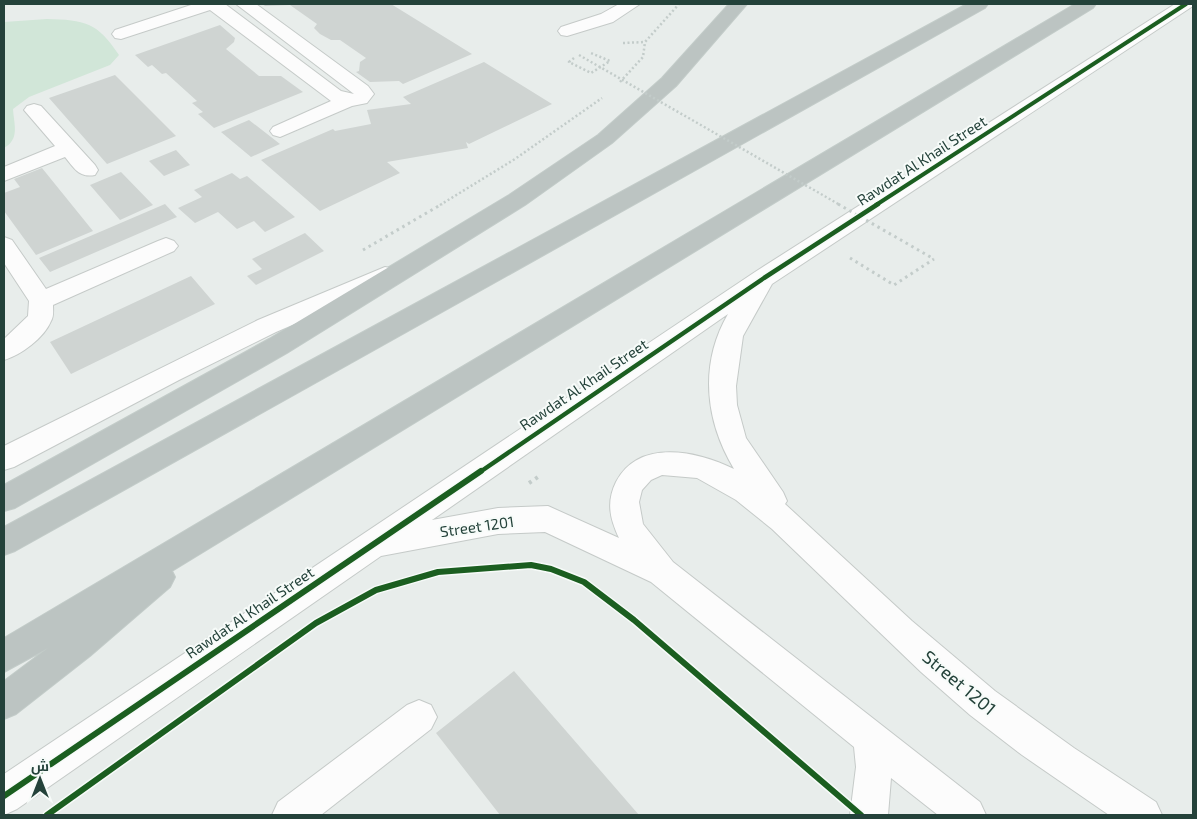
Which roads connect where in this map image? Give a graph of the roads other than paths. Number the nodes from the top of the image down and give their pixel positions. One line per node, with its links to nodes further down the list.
1 (212, 4): 9 (street); 10 (street)
2 (245, 4): 10 (street)
3 (631, 4): 8 (street)
4 (738, 4): 18 (highway)
5 (979, 4): 26 (highway)
6 (1087, 4): 24 (highway)
7 (1186, 4): 19 (street, Rawdat Al Khail Street)
8 (567, 31)
9 (121, 34)
10 (347, 101): 12 (street)
11 (34, 110): 13 (street)
12 (280, 131)
13 (67, 149): 14 (street); 15 (street)
14 (87, 170)
15 (4, 175)
16 (4, 245): 20 (street)
17 (166, 246): 20 (street)
18 (409, 265): 22 (street); 23 (highway)
19 (764, 278): 25 (street, Street 1201); 27 (street, Rawdat Al Khail Street)
20 (40, 301): 21 (street)
21 (4, 351)
22 (4, 459)
23 (4, 499)
24 (225, 521): 29 (highway); 30 (highway)
25 (793, 528): 28 (street, Street 1201); 37 (street, Street 1201)
26 (4, 542)
27 (371, 546): 28 (street, Street 1201); 33 (street, Rawdat Al Khail Street)
28 (662, 572): 32 (street, Street 1201)
29 (4, 656)
30 (4, 702)
31 (419, 717): 34 (street)
32 (871, 740): 35 (street); 36 (street, Street 1201)
33 (4, 796)
34 (291, 815)
35 (869, 815)
36 (967, 815)
37 (1143, 815)

